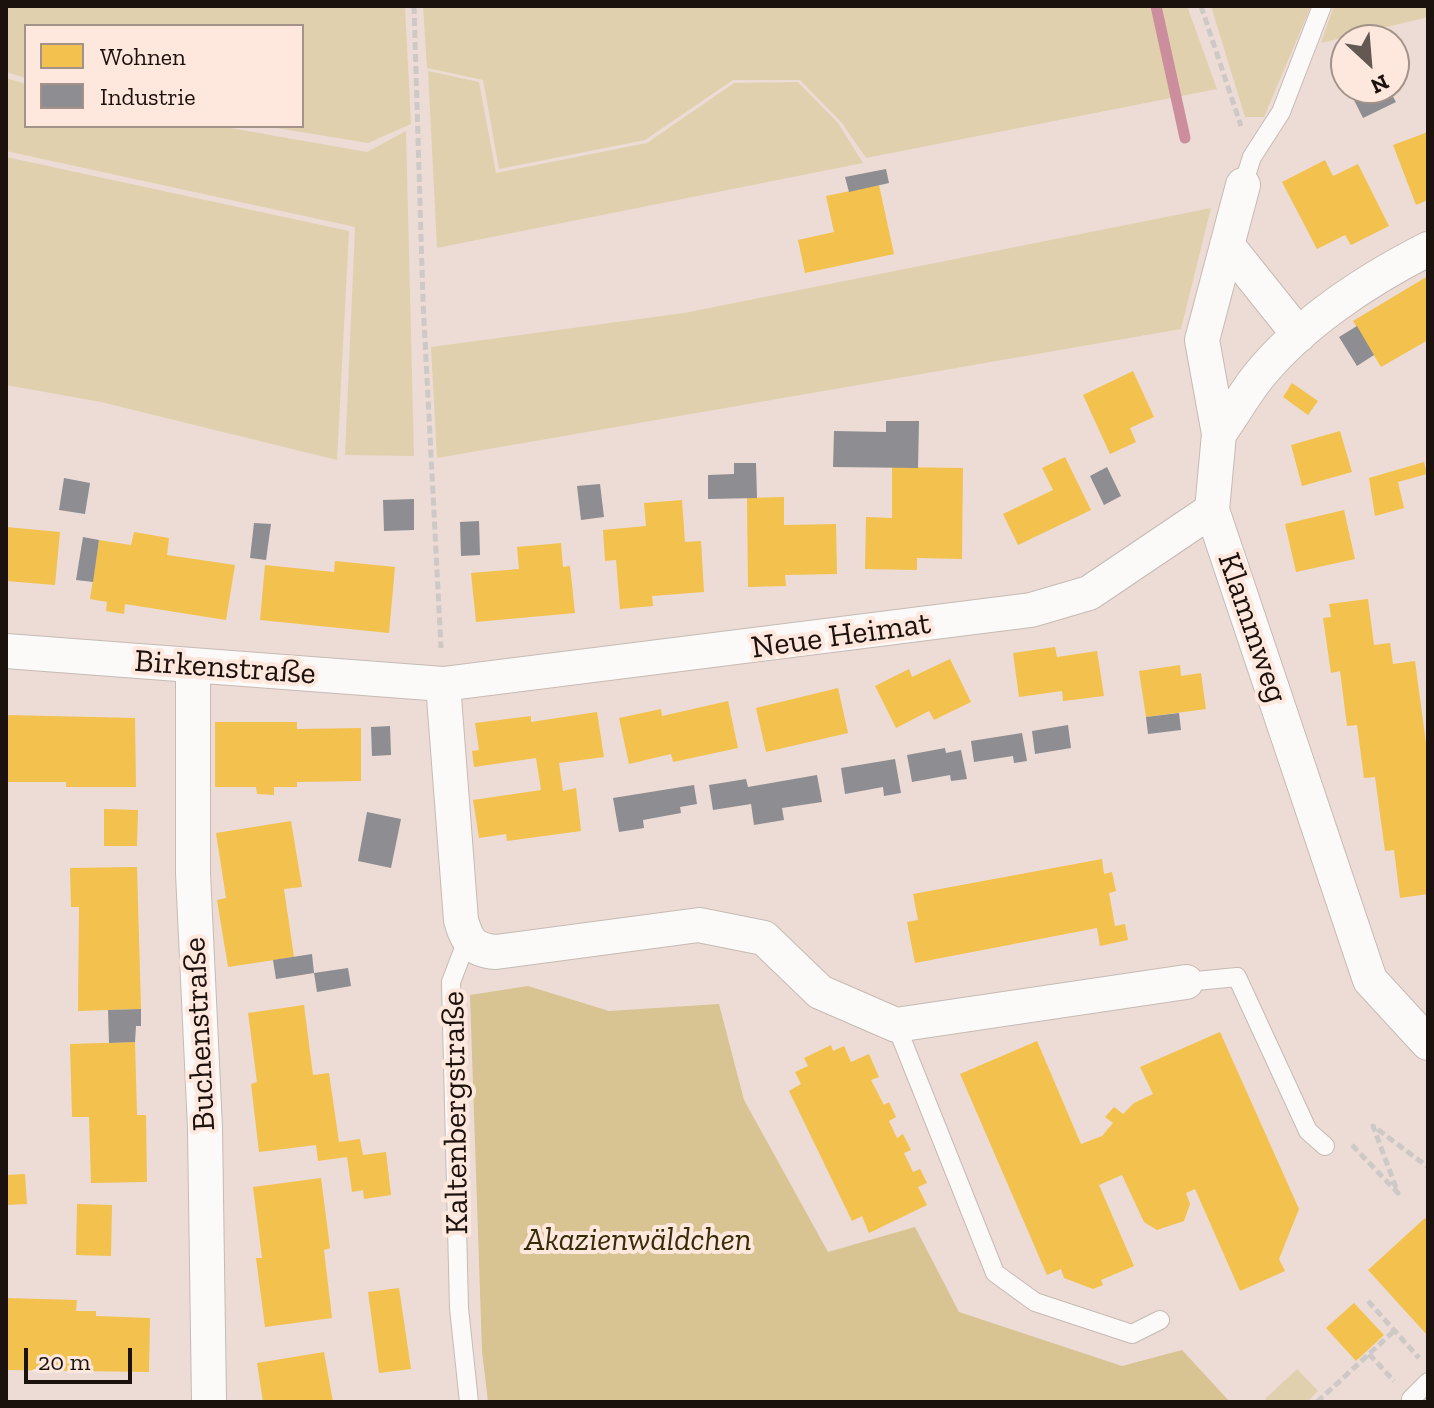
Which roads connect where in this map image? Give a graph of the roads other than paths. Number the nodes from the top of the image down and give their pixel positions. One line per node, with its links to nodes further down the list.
1 (1322, 6): 2 (lane)
2 (1247, 171): 3 (street, Klammweg)
3 (1227, 245): 5 (street); 6 (street, Klammweg)
4 (1428, 249): 5 (street)
5 (1299, 335): 6 (street)
6 (1219, 434): 7 (street, Klammweg)
7 (1212, 510): 10 (street, Neue Heimat); 14 (street, Klammweg)
8 (6, 651): 9 (street, Birkenstraße)
9 (193, 666): 10 (street, Birkenstraße); 19 (street, Buchenstraße)
10 (443, 684): 11 (street)
11 (467, 940): 13 (street); 20 (lane, Kaltenbergstraße)
12 (1186, 982): 13 (street); 15 (lane)
13 (896, 1025): 16 (lane)
14 (1428, 1043)
15 (1325, 1146)
16 (1160, 1320)
17 (1428, 1382): 18 (lane)
18 (1411, 1399)
19 (209, 1402)
20 (469, 1402)

